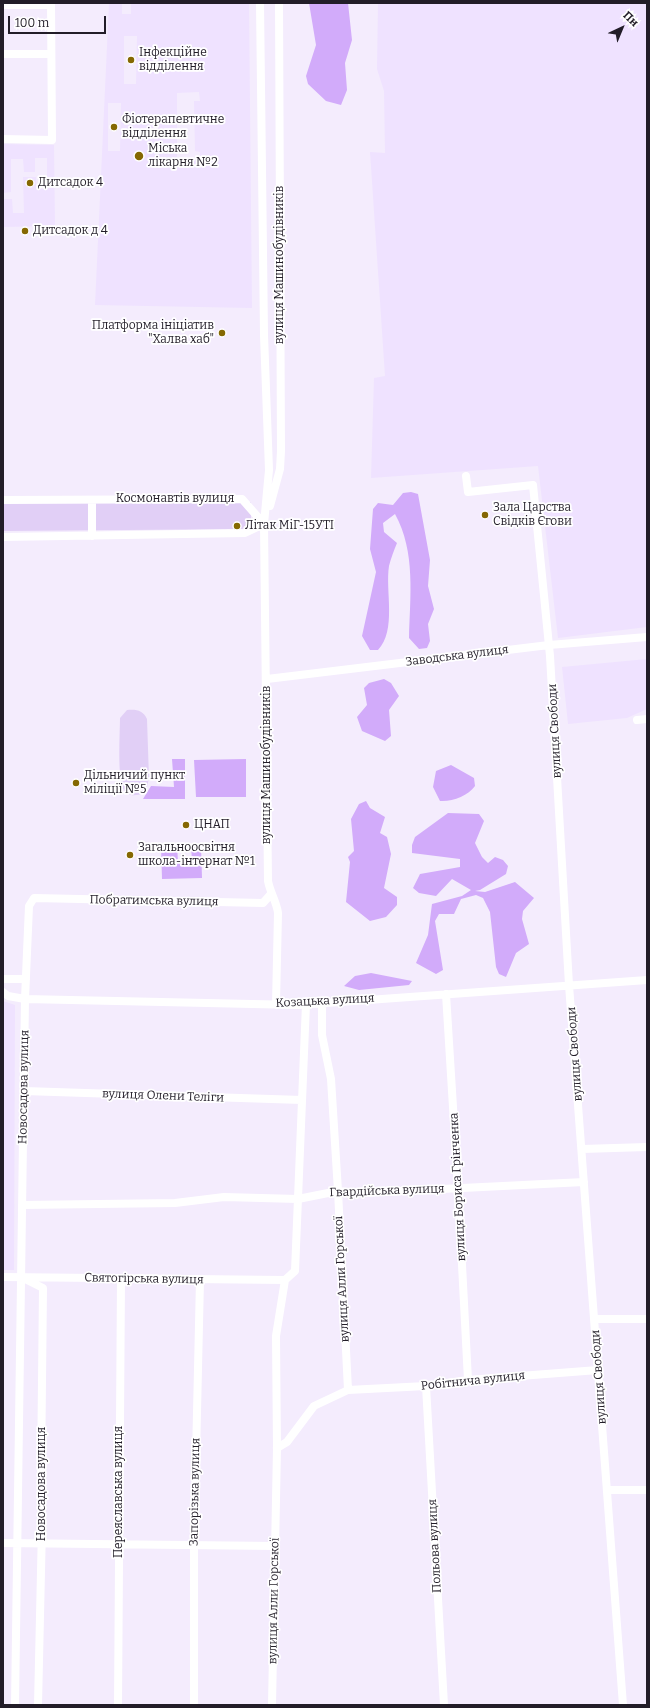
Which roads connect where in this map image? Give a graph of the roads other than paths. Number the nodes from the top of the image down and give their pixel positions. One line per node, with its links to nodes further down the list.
1 (260, 3): 11 (street, вулиця Машинобудівників)
2 (279, 3): 11 (street, вулиця Машинобудівників)
3 (51, 4): 4 (street); 6 (street)
4 (3, 5)
5 (3, 54): 6 (street)
6 (51, 54): 7 (street)
7 (3, 139)
8 (466, 476): 15 (street, вулиця Свободи)
9 (3, 500): 10 (street, Космонавтів вулиця)
10 (92, 500): 11 (street, Космонавтів вулиця); 12 (street)
11 (264, 524): 12 (street); 16 (street, вулиця Машинобудівників)
12 (92, 536): 13 (street)
13 (3, 537)
14 (647, 637): 15 (street, Заводська вулиця)
15 (549, 645): 16 (street, Заводська вулиця); 24 (street, вулиця Свободи)
16 (266, 679): 19 (street, вулиця Машинобудівників)
17 (647, 719): 18 (street)
18 (637, 720)
19 (271, 894): 20 (street, Побратимська вулиця); 29 (street, вулиця Машинобудівників)
20 (34, 898): 22 (street, Новосадова вулиця)
21 (3, 979): 22 (street)
22 (26, 979): 27 (street, Новосадова вулиця)
23 (647, 980): 24 (street, Козацька вулиця)
24 (569, 985): 26 (street, Козацька вулиця); 34 (street, вулиця Свободи)
25 (3, 992): 27 (street, Козацька вулиця)
26 (446, 994): 28 (street, Козацька вулиця); 36 (street, вулиця Бориса Грінченка)
27 (25, 999): 29 (street, Козацька вулиця); 31 (street, Новосадова вулиця)
28 (322, 1003): 30 (street, Козацька вулиця); 37 (street, вулиця Алли Горської)
29 (276, 1004): 30 (street, Козацька вулиця)
30 (306, 1004): 32 (street, вулиця Алли Горської)
31 (24, 1091): 32 (street, вулиця Олени Теліги); 39 (street, Новосадова вулиця)
32 (302, 1100): 38 (street, вулиця Алли Горської)
33 (647, 1148): 34 (street)
34 (582, 1149): 35 (street, вулиця Свободи)
35 (584, 1182): 36 (street, Гвардійська вулиця); 45 (street, вулиця Свободи)
36 (458, 1188): 37 (street, Гвардійська вулиця); 48 (street, вулиця Бориса Грінченка)
37 (338, 1191): 38 (street, Гвардійська вулиця); 50 (street, вулиця Алли Горської)
38 (298, 1199): 39 (street, Гвардійська вулиця); 44 (street, вулиця Алли Горської)
39 (22, 1205): 40 (street, Новосадова вулиця)
40 (21, 1276): 41 (street, Святогірська вулиця); 42 (street, Святогірська вулиця); 55 (street, Новосадова вулиця); 56 (street, Новосадова вулиця)
41 (3, 1277)
42 (121, 1279): 43 (street, Святогірська вулиця); 57 (street, Переяславська вулиця)
43 (200, 1280): 44 (street, Святогірська вулиця); 58 (street, Запорізька вулиця)
44 (285, 1280): 51 (street, вулиця Алли Горської)
45 (594, 1319): 46 (street); 47 (street, вулиця Свободи)
46 (647, 1319)
47 (598, 1370): 48 (street, Робітнича вулиця); 52 (street, вулиця Свободи)
48 (468, 1380): 49 (street, Робітнича вулиця)
49 (426, 1386): 50 (street, Робітнича вулиця); 65 (street, Польова вулиця)
50 (348, 1390): 51 (street)
51 (277, 1448): 59 (street, вулиця Алли Горської)
52 (607, 1490): 53 (street); 66 (street, вулиця Свободи)
53 (647, 1490)
54 (3, 1543): 55 (street)
55 (18, 1543): 56 (street); 60 (street, Новосадова вулиця)
56 (42, 1544): 57 (street); 61 (street, Новосадова вулиця)
57 (119, 1544): 58 (street); 62 (street, Переяславська вулиця)
58 (194, 1545): 59 (street); 63 (street, Запорізька вулиця)
59 (275, 1546): 64 (street, вулиця Алли Горської)
60 (15, 1705)
61 (38, 1705)
62 (118, 1705)
63 (194, 1705)
64 (272, 1705)
65 (444, 1705)
66 (623, 1705)

